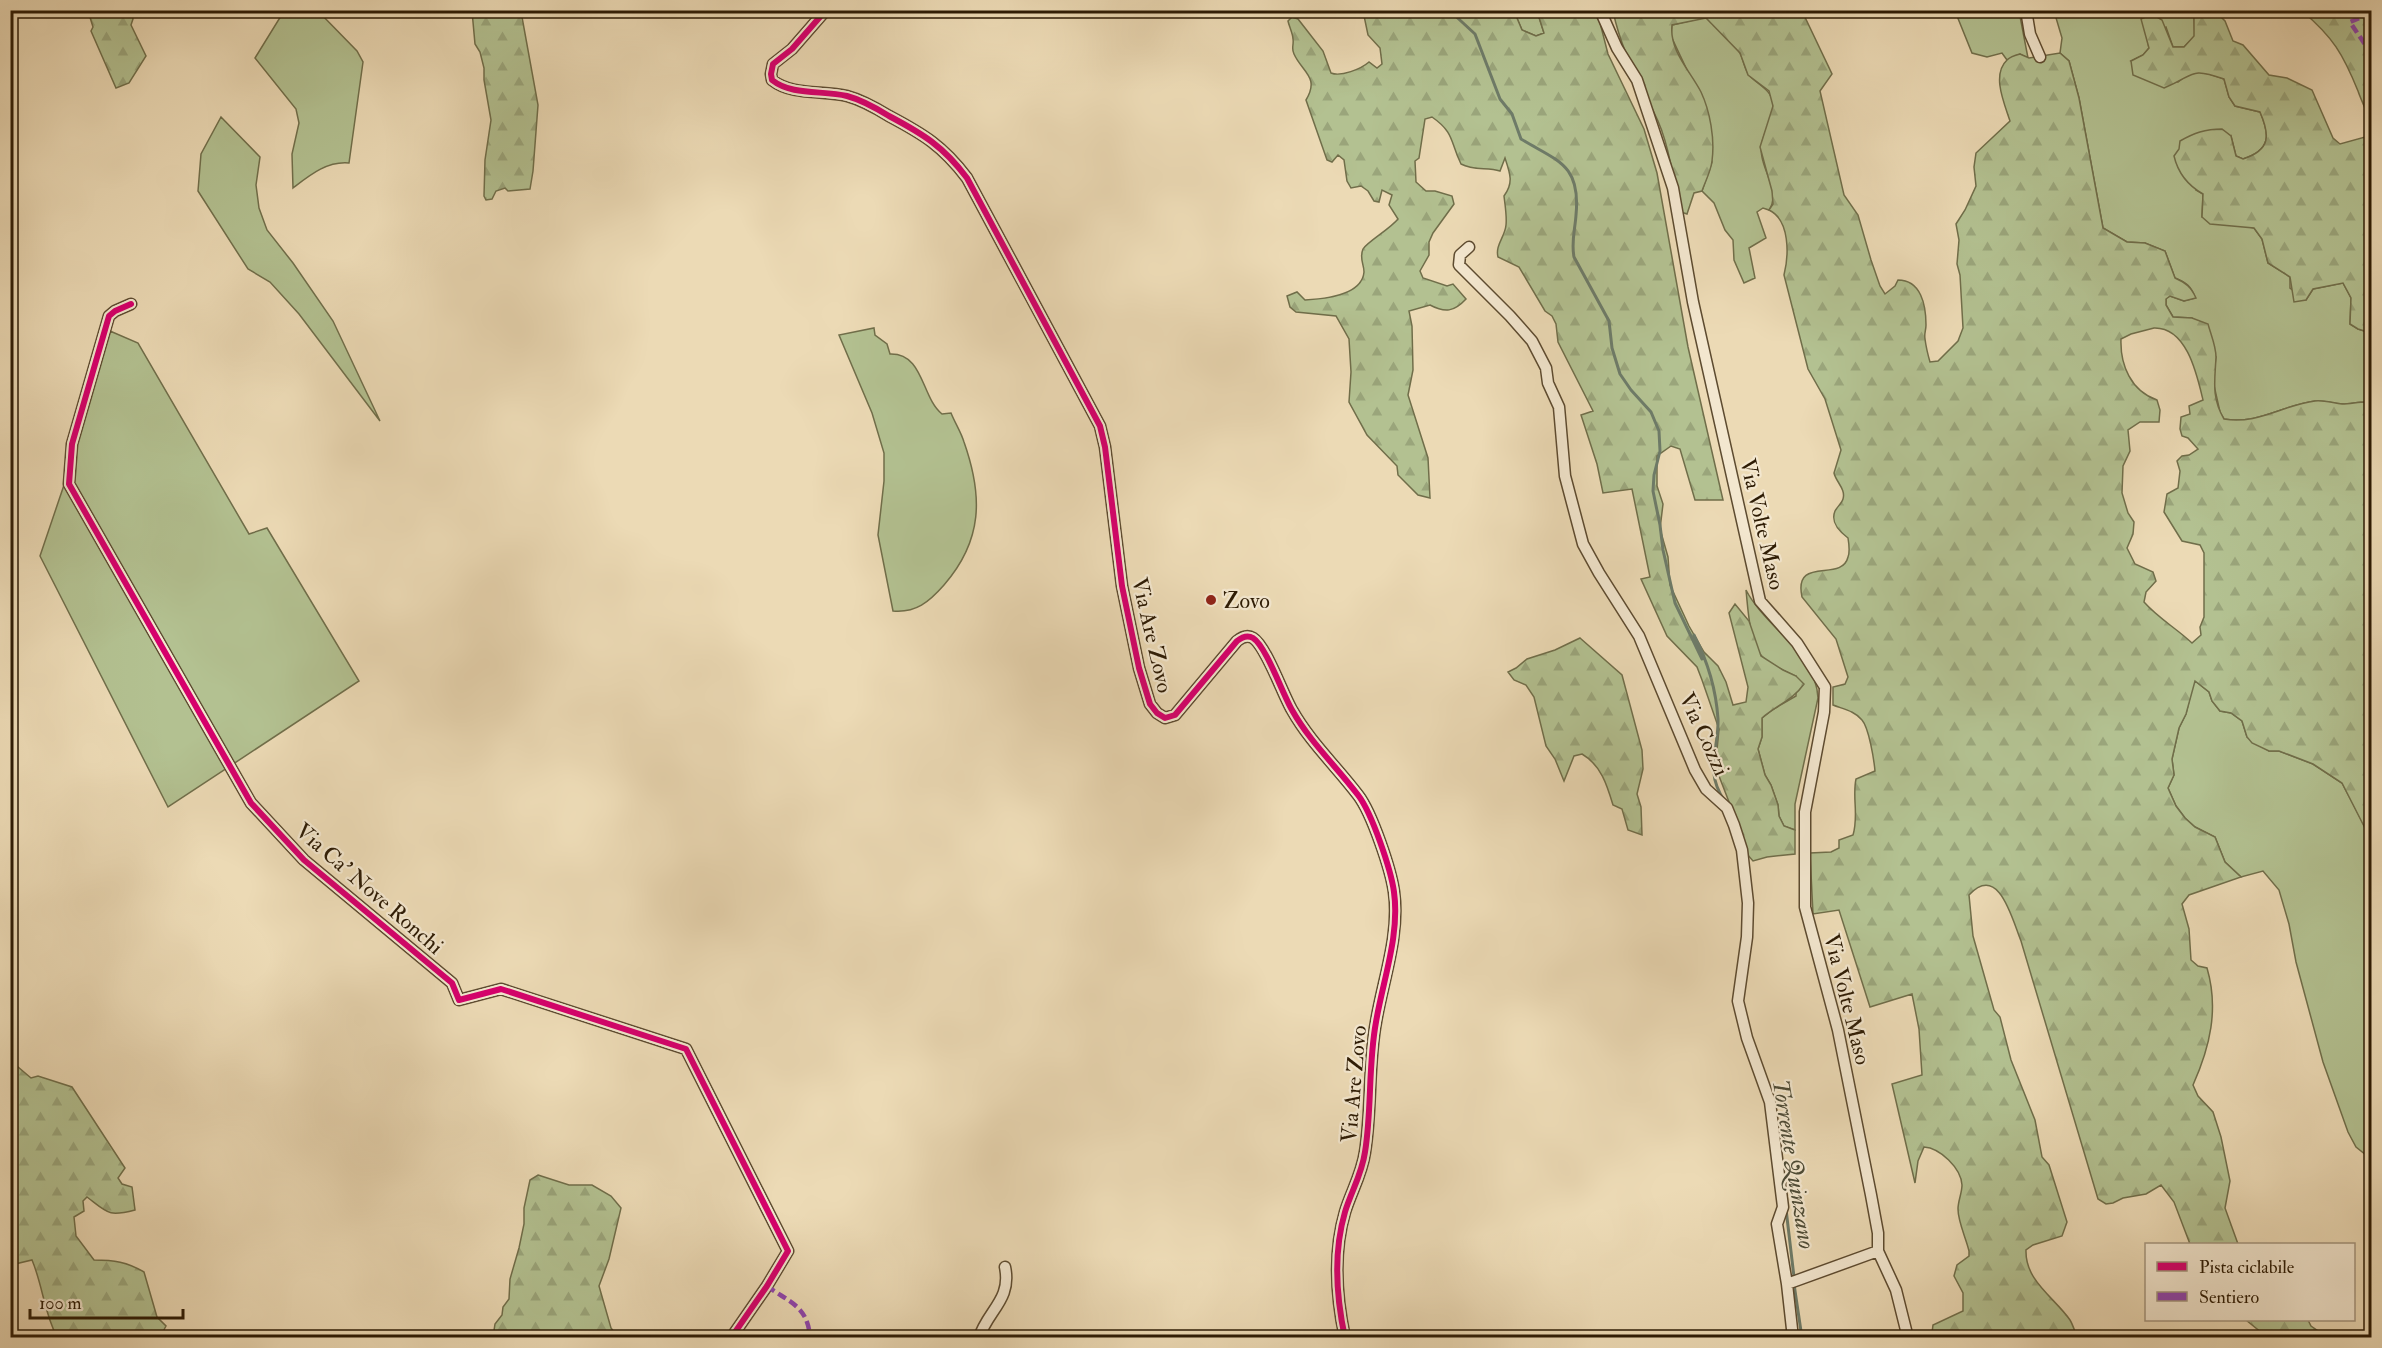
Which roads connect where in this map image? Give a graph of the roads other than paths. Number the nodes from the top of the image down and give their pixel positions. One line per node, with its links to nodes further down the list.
1 (825, 10): 12 (street, Via Are Zovo)
2 (1600, 10): 7 (street, Via Volte Maso)
3 (2026, 10): 4 (street)
4 (2040, 57)
5 (1469, 247): 9 (street, Via Cozzi)
6 (131, 304): 10 (street, Via Ca' Nove Ronchi)
7 (1878, 1251): 9 (street); 14 (street)
8 (1005, 1267): 11 (street)
9 (1788, 1283): 13 (street, Via Cozzi)
10 (731, 1338)
11 (979, 1338)
12 (1345, 1338)
13 (1793, 1338)
14 (1908, 1338)

